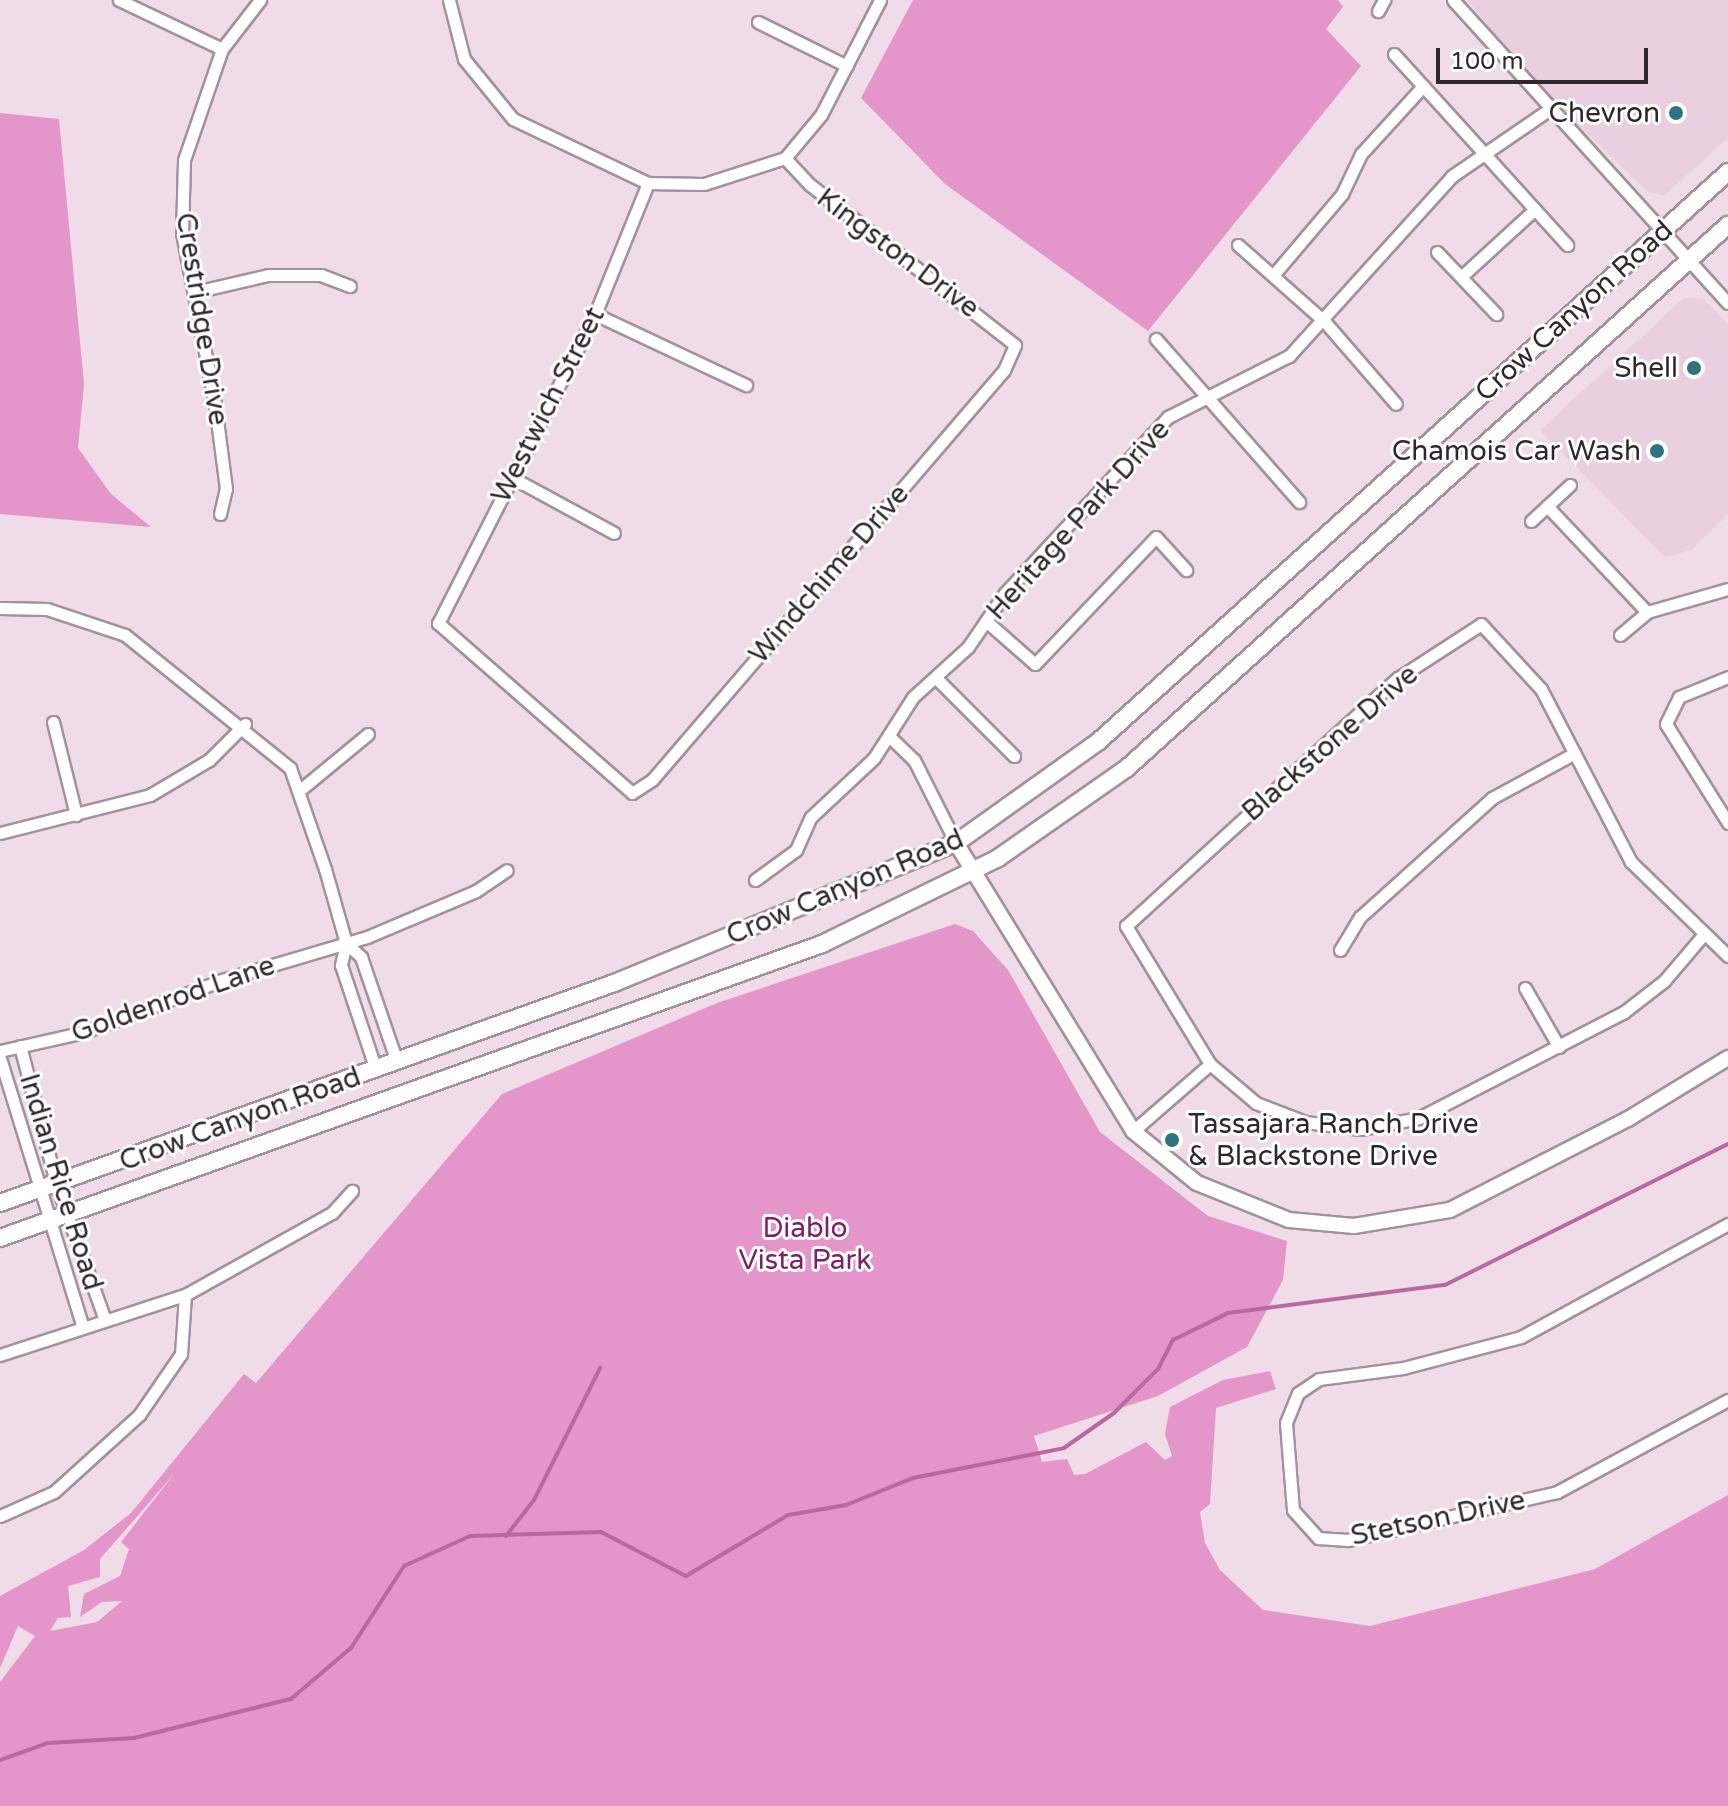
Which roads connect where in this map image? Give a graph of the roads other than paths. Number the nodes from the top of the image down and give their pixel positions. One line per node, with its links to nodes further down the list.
1 (119, 0): 7 (street)
2 (260, 0): 7 (street, Crestridge Drive)
3 (449, 0): 15 (street)
4 (880, 0): 9 (street)
5 (1453, 0): 11 (street)
6 (758, 22): 9 (street)
7 (222, 49): 26 (street, Crestridge Drive)
8 (1394, 54): 10 (street)
9 (847, 66): 13 (street)
10 (1423, 86): 12 (street); 23 (street)
11 (1550, 109): 12 (street, Heritage Park Drive); 18 (street)
12 (1485, 153): 16 (street); 30 (street, Heritage Park Drive)
13 (785, 158): 15 (street); 32 (street, Kingston Drive)
14 (1728, 172): 18 (main road, Crow Canyon Road)
15 (648, 183): 28 (street, Westwich Street)
16 (1534, 210): 20 (street); 24 (street)
17 (1728, 225): 22 (main road, Crow Canyon Road)
18 (1662, 232): 22 (street); 62 (main road, Crow Canyon Road)
19 (1238, 245): 23 (street)
20 (1567, 245)
21 (1437, 252): 24 (street)
22 (1689, 261): 27 (street); 64 (main road, Crow Canyon Road)
23 (1275, 273): 30 (street)
24 (1462, 276): 29 (street)
25 (350, 286): 26 (street)
26 (195, 292): 40 (street, Crestridge Drive)
27 (1728, 303)
28 (595, 314): 33 (street); 36 (street, Westwich Street)
29 (1496, 314)
30 (1325, 322): 34 (street, Heritage Park Drive); 35 (street)
31 (1156, 339): 34 (street)
32 (1015, 345): 48 (street, Windchime Drive)
33 (746, 385)
34 (1203, 399): 38 (street); 47 (street, Heritage Park Drive)
35 (1396, 404)
36 (511, 477): 42 (street); 48 (street, Westwich Street)
37 (1570, 485): 39 (street)
38 (1299, 502)
39 (1547, 506): 41 (street); 46 (street)
40 (220, 514)
41 (1531, 521)
42 (614, 533)
43 (1186, 570): 47 (street)
44 (1728, 589): 46 (street)
45 (0, 608): 53 (street)
46 (1647, 612): 49 (street)
47 (986, 621): 51 (street, Heritage Park Drive)
48 (438, 623)
49 (1620, 635)
50 (1728, 677): 60 (street)
51 (937, 679): 55 (street, Heritage Park Drive); 57 (street)
52 (53, 722): 59 (street)
53 (245, 724): 58 (street); 59 (street)
54 (368, 734): 58 (street)
55 (890, 737): 62 (street); 65 (street, Heritage Park Drive)
56 (1575, 753): 66 (street, Blackstone Drive); 68 (street); 77 (street, Blackstone Drive)
57 (1014, 756)
58 (300, 790): 67 (street)
59 (76, 815): 61 (street)
60 (1728, 823)
61 (0, 833)
62 (956, 843): 64 (street); 76 (main road, Crow Canyon Road)
63 (507, 870): 67 (street, Goldenrod Lane)
64 (974, 873): 79 (street); 84 (main road, Crow Canyon Road)
65 (755, 880)
66 (1704, 934): 69 (street, Blackstone Drive); 72 (street, Blackstone Drive)
67 (346, 943): 71 (street, Goldenrod Lane); 76 (street); 78 (street)
68 (1340, 950)
69 (1728, 956)
70 (1525, 988): 72 (street)
71 (20, 1046): 73 (street, Goldenrod Lane); 80 (street, Indian Rice Road)
72 (1559, 1047): 77 (street, Blackstone Drive)
73 (0, 1051)
74 (0, 1058): 82 (street, Indian Rice Road)
75 (1728, 1058): 79 (street)
76 (397, 1062): 78 (main road, Crow Canyon Road)
77 (1210, 1064): 79 (street)
78 (376, 1070): 80 (main road, Crow Canyon Road)
79 (1133, 1131)
80 (57, 1186): 82 (main road, Crow Canyon Road); 84 (street, Indian Rice Road)
81 (352, 1191): 88 (street)
82 (37, 1193): 83 (main road, Crow Canyon Road); 85 (street, Indian Rice Road)
83 (0, 1203)
84 (68, 1217): 85 (main road, Crow Canyon Road); 89 (street, Indian Rice Road)
85 (47, 1224): 87 (main road, Crow Canyon Road); 90 (street, Indian Rice Road)
86 (1728, 1224): 92 (street, Stetson Drive)
87 (0, 1238)
88 (185, 1295): 89 (street); 93 (street)
89 (104, 1317): 90 (street)
90 (82, 1324): 91 (street)
91 (0, 1355)
92 (1728, 1400)
93 (0, 1516)

